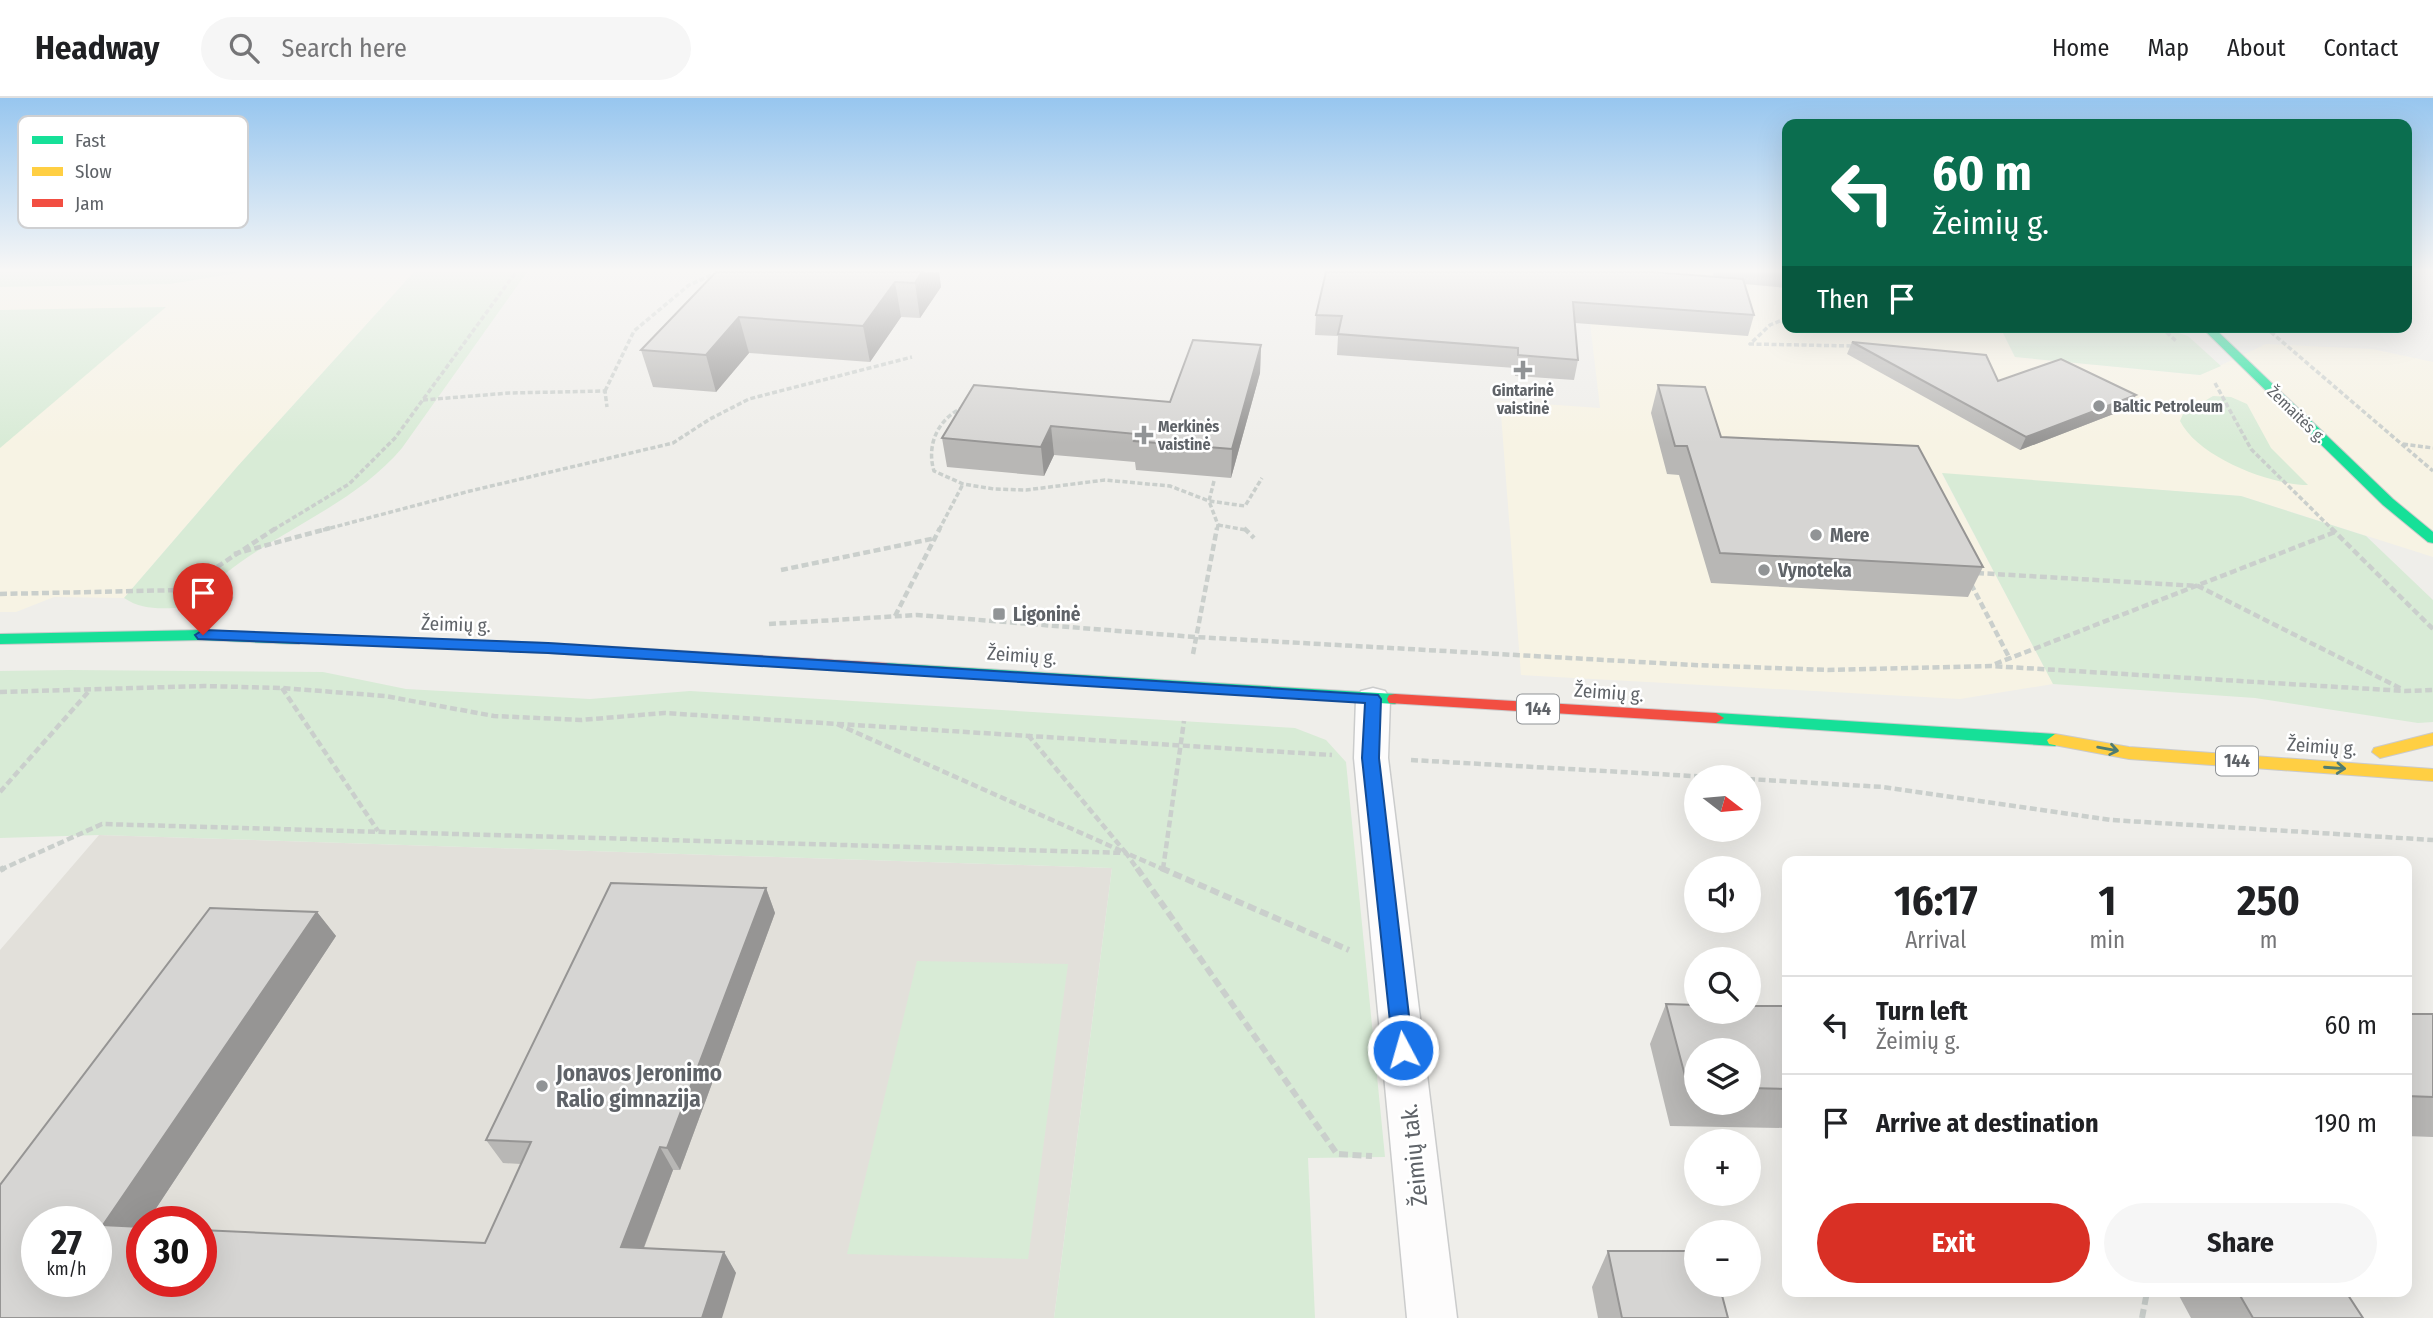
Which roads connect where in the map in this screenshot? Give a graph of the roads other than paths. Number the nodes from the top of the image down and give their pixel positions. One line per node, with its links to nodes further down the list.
1 (2212, 333): 2 (main road, Žemaitės g.)
2 (2388, 502): 3 (main road, Žemaitės g.); 4 (main road, Žemaitės g.)
3 (2433, 539)
4 (2433, 558)
5 (0, 639): 6 (main road, Žeimių g. / 144)
6 (1373, 699): 8 (main road, Žeimių g. / 144); 12 (street, Žeimių tak.)
7 (2105, 733): 8 (main road, Žeimių g. / 144)
8 (2041, 738): 11 (main road, Žeimių g. / 144, one-way to 11)
9 (2433, 739): 10 (main road, Žeimių g.)
10 (2433, 755)
11 (2433, 775)
12 (1432, 1318)

